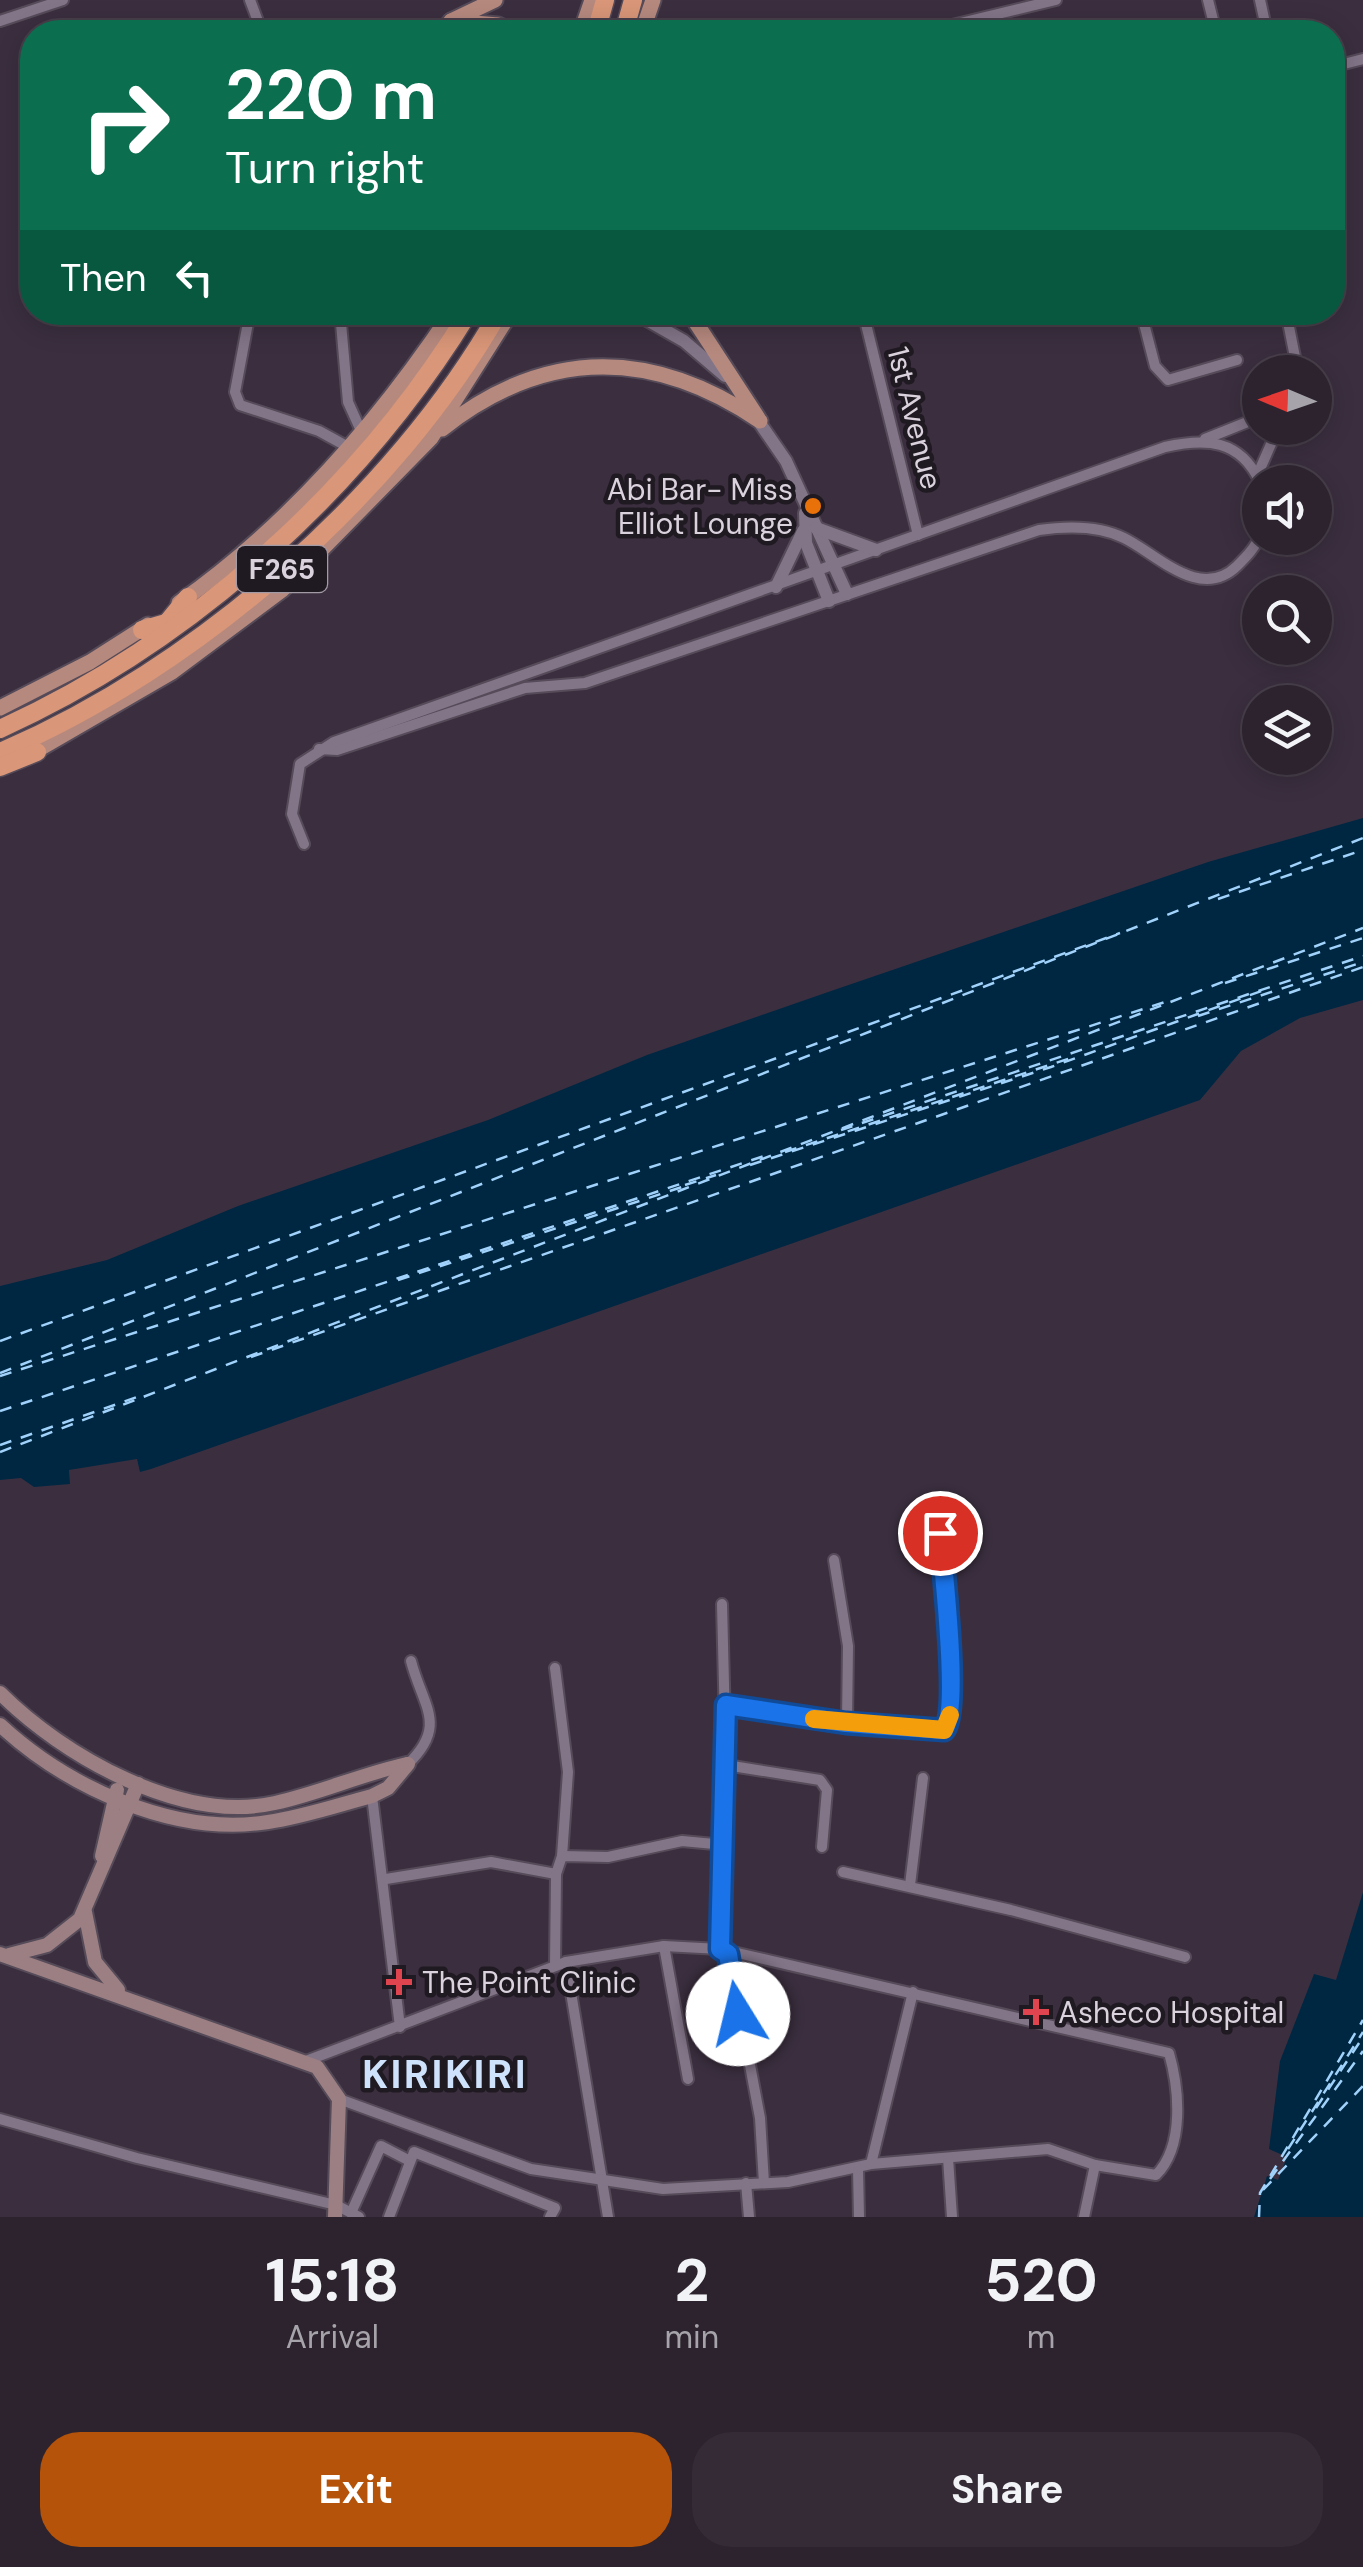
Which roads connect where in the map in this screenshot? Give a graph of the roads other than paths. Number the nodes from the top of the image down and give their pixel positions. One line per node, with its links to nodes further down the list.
1 (18, 0): 5 (street)
2 (63, 0): 5 (street)
3 (495, 0): 6 (main road)
4 (1056, 0): 7 (street)
5 (18, 15): 8 (street)
6 (453, 20)
7 (974, 20)
8 (0, 21)
9 (248, 325): 27 (street)
10 (341, 325): 24 (street)
11 (442, 325): 24 (main road)
12 (460, 325): 39 (highway, F265)
13 (491, 325): 28 (highway, F265)
14 (502, 325): 25 (main road)
15 (657, 325): 22 (street)
16 (697, 325): 22 (main road)
17 (866, 325): 31 (street, 1st Avenue)
18 (1145, 325): 21 (street)
19 (1289, 325): 20 (street)
20 (1295, 355)
21 (1236, 360)
22 (760, 421): 25 (main road); 30 (street)
23 (1242, 424): 26 (street)
24 (362, 433): 27 (main road)
25 (431, 438): 28 (main road)
26 (1204, 439): 29 (street); 31 (street)
27 (350, 448): 39 (main road)
28 (405, 455): 43 (highway, F265)
29 (1247, 465)
30 (810, 528): 32 (street); 34 (street); 35 (street); 36 (street)
31 (918, 536): 32 (street)
32 (876, 550): 34 (street)
33 (1244, 555): 37 (street)
34 (834, 565): 35 (street); 37 (street)
35 (818, 571): 36 (street); 38 (street)
36 (776, 587): 44 (street)
37 (847, 594): 38 (street)
38 (829, 600): 44 (street)
39 (190, 605): 40 (highway, F265); 40 (highway)
40 (144, 638): 41 (main road); 42 (highway, F265)
41 (0, 708)
42 (0, 729)
43 (34, 745): 45 (highway, F265); 46 (highway)
44 (318, 749): 47 (street)
45 (0, 752)
46 (0, 767)
47 (304, 844)
48 (940, 1533): 55 (street)
49 (834, 1560): 55 (street)
50 (722, 1604): 54 (street)
51 (411, 1662): 57 (street)
52 (555, 1668): 67 (street)
53 (0, 1694): 59 (main road)
54 (726, 1705): 55 (street); 58 (street)
55 (846, 1723)
56 (0, 1725): 62 (main road)
57 (408, 1764): 61 (main road); 63 (main road)
58 (726, 1765): 65 (street); 66 (street)
59 (122, 1778): 61 (main road); 62 (main road)
60 (923, 1778): 72 (street)
61 (138, 1784): 64 (main road)
62 (114, 1796): 64 (main road); 68 (main road)
63 (372, 1796): 64 (main road); 71 (street)
64 (131, 1804): 68 (main road)
65 (725, 1844): 67 (street); 75 (street)
66 (822, 1847)
67 (562, 1856): 70 (street)
68 (102, 1862): 73 (main road)
69 (843, 1872): 72 (street)
70 (556, 1874): 71 (street); 78 (street)
71 (386, 1880): 81 (street)
72 (910, 1885): 77 (street)
73 (86, 1908): 76 (main road); 80 (main road)
74 (664, 1946): 75 (street); 78 (street); 83 (street)
75 (724, 1952): 79 (street); 93 (street)
76 (2, 1954): 80 (main road)
77 (1185, 1957)
78 (560, 1964): 81 (street); 91 (street)
79 (913, 1992): 88 (street); 89 (street)
80 (122, 1994): 82 (main road)
81 (400, 2027): 82 (street)
82 (306, 2060): 84 (main road)
83 (688, 2079)
84 (339, 2099): 91 (street); 94 (main road)
85 (0, 2119): 94 (street)
86 (948, 2158): 88 (street); 89 (street); 101 (street)
87 (410, 2161): 95 (street); 96 (street); 97 (street)
88 (871, 2164): 90 (street)
89 (1095, 2165): 102 (street)
90 (858, 2168): 93 (street); 100 (street)
91 (602, 2183): 92 (street); 98 (street)
92 (746, 2183): 93 (street); 99 (street)
93 (764, 2183)
94 (336, 2211): 95 (street)
95 (355, 2215)
96 (388, 2217)
97 (550, 2217)
98 (608, 2217)
99 (749, 2217)
100 (858, 2217)
101 (952, 2217)
102 (1084, 2217)

